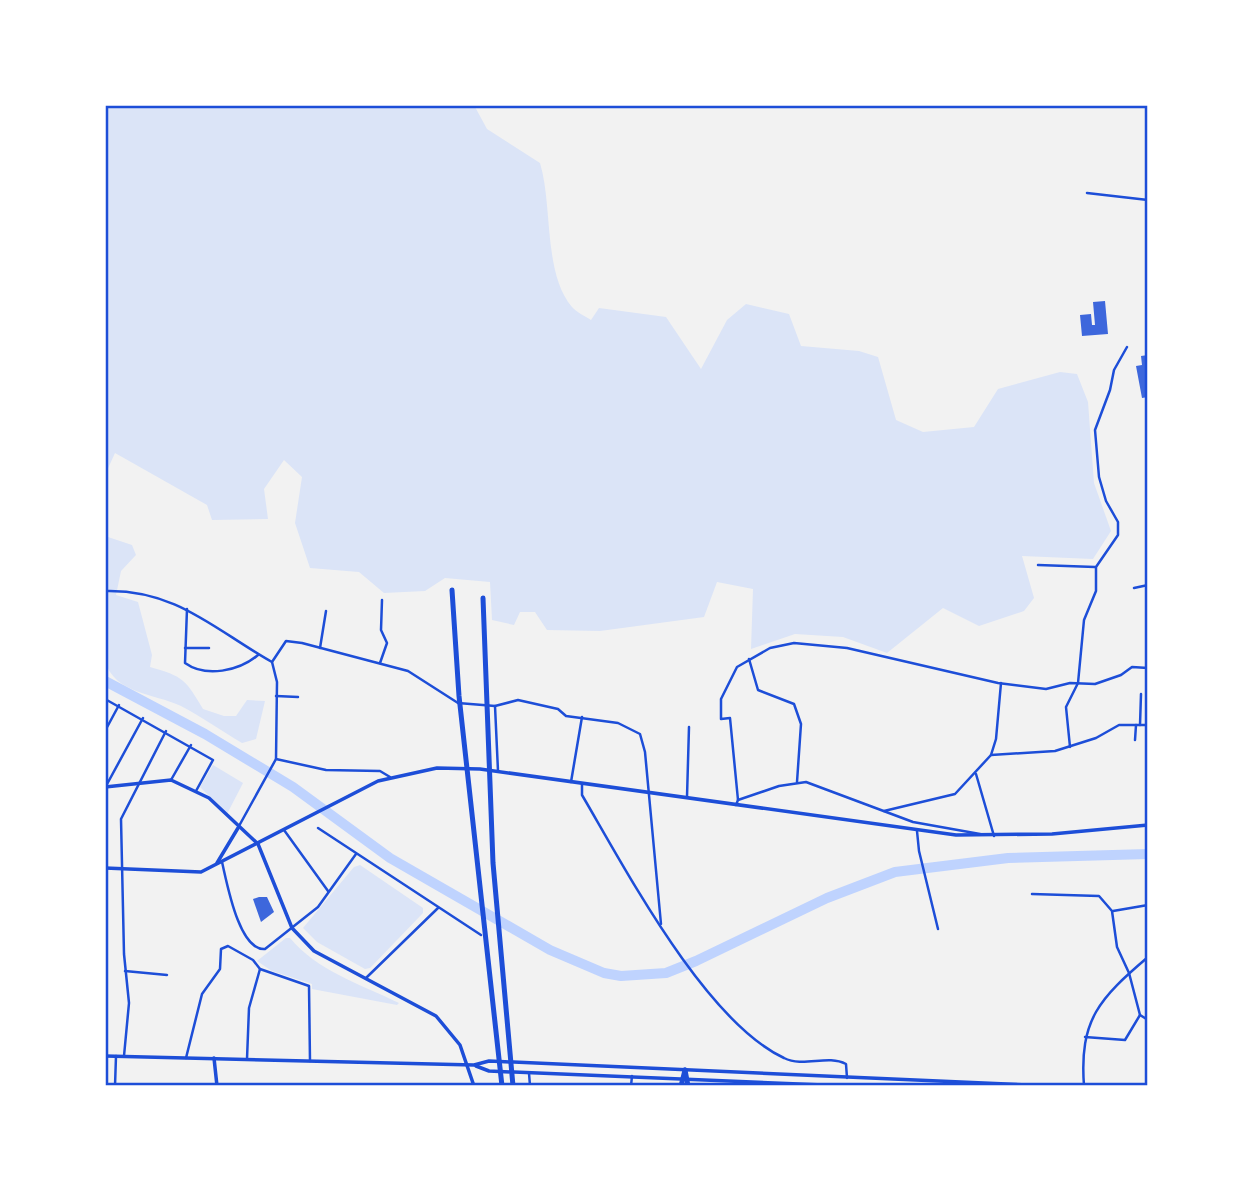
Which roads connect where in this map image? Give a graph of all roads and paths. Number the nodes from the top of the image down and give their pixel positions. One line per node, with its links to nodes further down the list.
1 (1087, 192): 2 (street)
2 (1148, 200)
3 (1127, 347): 5 (street)
4 (1038, 565): 5 (street)
5 (1096, 567): 23 (street)
6 (1148, 585): 7 (street)
7 (1134, 588)
8 (452, 590): 105 (highway)
9 (105, 591): 12 (street)
10 (482, 598): 106 (highway)
11 (382, 600): 20 (street)
12 (187, 609): 14 (street); 17 (street)
13 (326, 611): 16 (street)
14 (185, 648): 15 (street); 17 (street)
15 (209, 648)
16 (320, 648): 19 (street); 20 (street)
17 (259, 654): 19 (street)
18 (749, 658): 22 (street); 48 (street); 54 (street)
19 (272, 662): 25 (street)
20 (380, 663): 29 (street)
21 (1148, 667): 23 (street)
22 (1001, 683): 23 (street); 40 (street)
23 (1077, 683): 39 (street)
24 (1140, 694): 32 (street)
25 (276, 696): 26 (street); 41 (street)
26 (298, 697)
27 (105, 699): 28 (street)
28 (119, 705): 30 (street); 35 (street)
29 (495, 706): 31 (street); 42 (street)
30 (143, 718): 36 (street); 50 (street)
31 (582, 718): 47 (street); 52 (street)
32 (1138, 725): 33 (street); 37 (street); 39 (street)
33 (1148, 725)
34 (689, 727): 53 (street)
35 (105, 731)
36 (166, 731): 38 (street); 46 (street)
37 (1135, 740)
38 (191, 745): 45 (street); 51 (street)
39 (1070, 747): 40 (street)
40 (991, 755): 43 (street)
41 (275, 760): 44 (street); 57 (street)
42 (498, 771): 44 (main road); 47 (main road)
43 (976, 774): 55 (street); 61 (street)
44 (390, 777): 59 (main road)
45 (171, 780): 46 (main road); 51 (main road)
46 (139, 782): 50 (main road); 67 (street)
47 (572, 782): 49 (main road)
48 (797, 782): 54 (street); 55 (street)
49 (582, 784): 52 (main road); 73 (street)
50 (105, 787)
51 (196, 791): 57 (main road)
52 (648, 793): 53 (main road); 73 (street)
53 (687, 798): 54 (main road)
54 (737, 803): 60 (main road)
55 (883, 811): 61 (street)
56 (1148, 825): 61 (main road)
57 (238, 828): 62 (main road); 65 (main road)
58 (318, 828): 63 (street)
59 (284, 830): 62 (main road); 68 (street)
60 (917, 831): 61 (main road); 75 (street)
61 (994, 836)
62 (258, 844): 64 (main road); 74 (main road)
63 (356, 854): 68 (street); 71 (street)
64 (222, 862): 65 (main road); 74 (street)
65 (216, 865): 67 (main road)
66 (105, 868): 67 (main road)
67 (123, 869): 79 (street)
68 (328, 891): 74 (street)
69 (1032, 894): 72 (street)
70 (1148, 905): 72 (street)
71 (438, 908): 76 (street); 82 (street)
72 (1112, 911): 80 (street)
73 (661, 924): 98 (street)
74 (292, 928): 82 (main road)
75 (938, 929)
76 (481, 935)
77 (1148, 957): 80 (street)
78 (260, 969): 89 (street); 91 (street); 92 (street)
79 (125, 971): 81 (street); 88 (street)
80 (1129, 973): 83 (street); 85 (street)
81 (167, 975)
82 (366, 978): 93 (main road)
83 (1139, 1015): 84 (street); 85 (street)
84 (1148, 1020)
85 (1085, 1037): 115 (street)
86 (105, 1056): 87 (main road)
87 (116, 1056): 88 (main road); 102 (street)
88 (124, 1056): 89 (main road)
89 (186, 1058): 90 (main road)
90 (214, 1058): 91 (main road); 103 (main road)
91 (247, 1059): 92 (main road)
92 (310, 1061): 93 (main road)
93 (471, 1065): 94 (main road); 95 (main road); 104 (main road)
94 (685, 1070): 97 (highway); 98 (main road)
95 (527, 1073): 96 (main road); 107 (street)
96 (632, 1076): 97 (main road); 108 (street)
97 (685, 1078): 99 (main road); 109 (highway); 110 (highway)
98 (847, 1078): 100 (main road)
99 (726, 1080): 101 (main road); 111 (street)
100 (887, 1080): 113 (main road); 114 (main road)
101 (826, 1085): 112 (main road)
102 (115, 1086)
103 (217, 1086)
104 (474, 1086)
105 (502, 1086)
106 (513, 1086)
107 (530, 1086)
108 (631, 1086)
109 (681, 1086)
110 (688, 1086)
111 (725, 1086)
112 (848, 1086)
113 (887, 1086)
114 (1050, 1086)
115 (1084, 1086)

